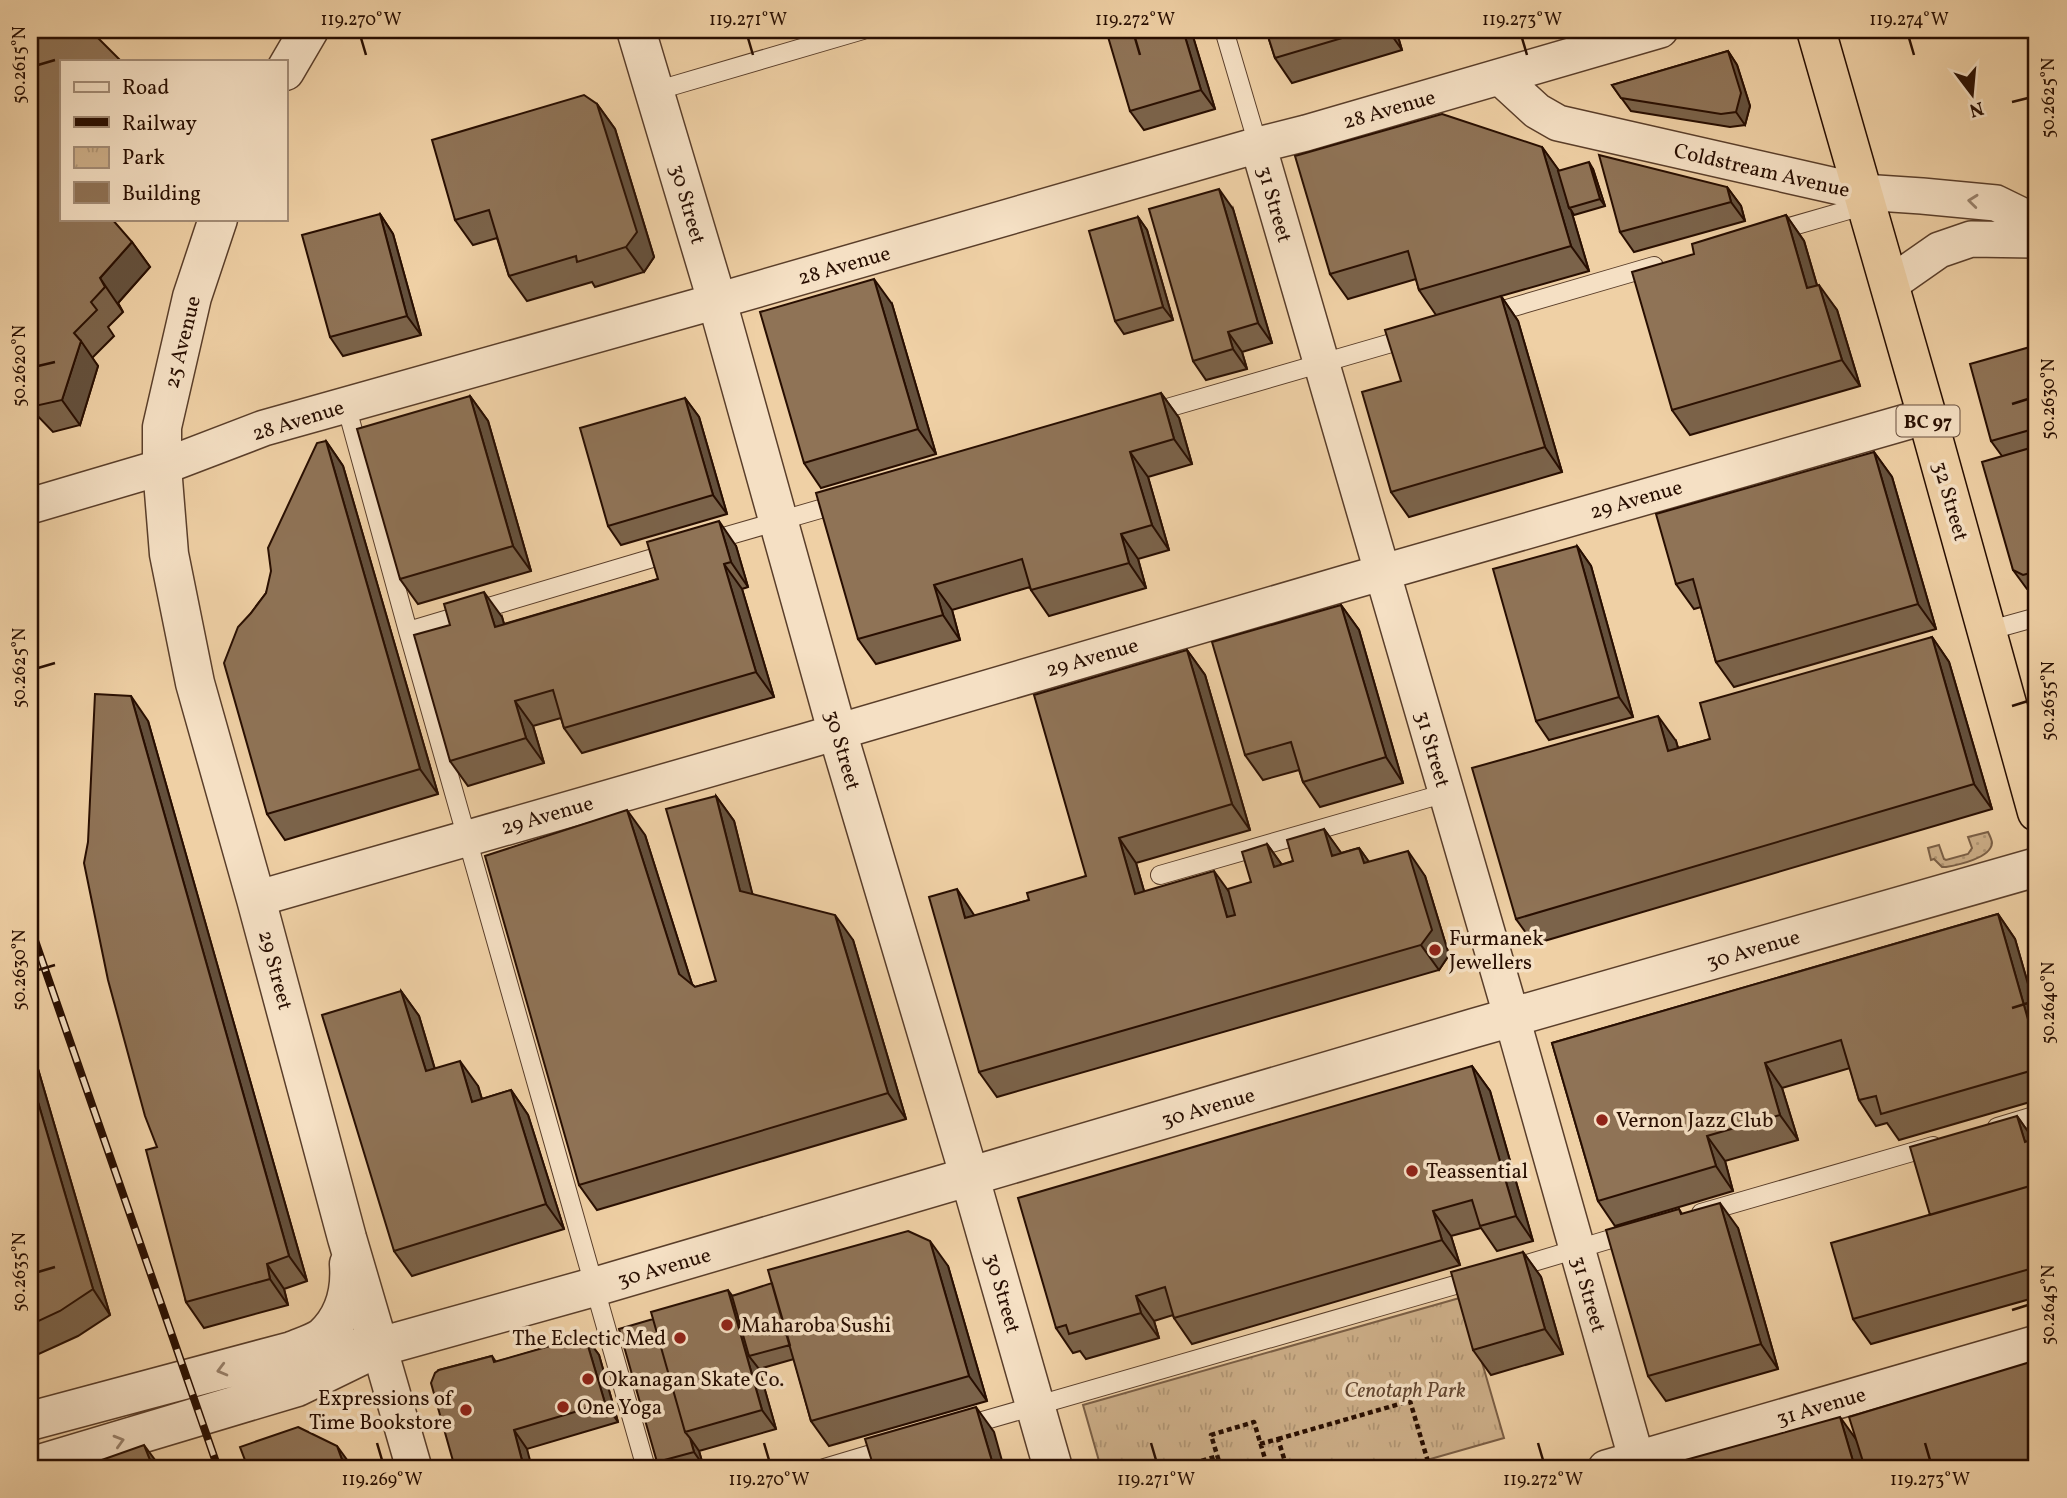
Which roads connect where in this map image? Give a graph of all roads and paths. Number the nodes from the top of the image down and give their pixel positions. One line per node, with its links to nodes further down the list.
1 (309, 30): 7 (street)
2 (636, 30): 9 (street, 30 Street)
3 (863, 30): 9 (lane)
4 (1224, 30): 10 (lane, 31 Street)
5 (1660, 30): 8 (street, 28 Avenue)
6 (1816, 30): 11 (highway, 32 Street / BC 97)
7 (287, 68)
8 (1500, 77): 10 (street, 28 Avenue); 11 (street, Coldstream Avenue)
9 (654, 91): 18 (street, 30 Street)
10 (1258, 145): 18 (street, 28 Avenue); 21 (street, 31 Street)
11 (1864, 199): 13 (street, Coldstream Avenue, one-way to 11); 14 (lane); 17 (highway, 32 Street / BC 97)
12 (218, 220): 25 (street, 25 Avenue)
13 (2037, 223)
14 (1757, 236)
15 (2037, 240): 17 (street)
16 (1666, 263): 19 (lane)
17 (1889, 285): 23 (highway, 32 Street / BC 97)
18 (717, 301): 22 (street, 28 Avenue); 28 (street, 30 Street)
19 (1471, 320)
20 (1433, 331): 21 (lane)
21 (1320, 363): 24 (lane); 29 (street, 31 Street)
22 (346, 405): 25 (street, 28 Avenue); 31 (lane)
23 (1927, 416): 29 (street, 29 Avenue); 32 (highway, 32 Street / BC 97)
24 (1131, 418)
25 (162, 467): 27 (street, 28 Avenue); 39 (street, 29 Street)
26 (856, 498): 28 (lane)
27 (30, 506)
28 (778, 521): 31 (lane); 33 (street, 30 Street)
29 (1381, 572): 33 (street, 29 Avenue); 34 (street, 31 Street)
30 (2037, 617): 32 (lane)
31 (408, 631): 36 (lane)
32 (1987, 631): 35 (highway, 32 Street / BC 97)
33 (837, 731): 36 (street, 29 Avenue); 44 (street, 30 Street)
34 (1446, 793): 38 (lane); 40 (street, 31 Street)
35 (2037, 812)
36 (468, 838): 39 (street, 29 Avenue); 49 (lane)
37 (2037, 867): 40 (street, 30 Avenue)
38 (1160, 875)
39 (256, 899): 47 (street, 29 Street)
40 (1511, 1018): 44 (street, 30 Avenue); 48 (street, 31 Street)
41 (2037, 1115): 42 (lane)
42 (1984, 1131)
43 (1944, 1143): 45 (lane)
44 (971, 1178): 49 (street, 30 Avenue); 53 (street, 30 Street)
45 (1686, 1217)
46 (1648, 1228): 48 (lane)
47 (347, 1238): 51 (street, 29 Street); 52 (street)
48 (1576, 1249): 53 (lane); 61 (street, 31 Street)
49 (594, 1287): 51 (street, 30 Avenue); 64 (lane)
50 (2037, 1343): 61 (street, 31 Avenue)
51 (379, 1347): 52 (street, 30 Avenue); 62 (street, 30 Avenue, one-way to 51); 63 (street, 29 Street)
52 (288, 1352): 54 (street, 30 Avenue, one-way to 54)
53 (1035, 1406): 55 (lane); 66 (street, 30 Street)
54 (30, 1421)
55 (943, 1433)
56 (1278, 1438): 57 (path); 60 (path); 70 (path)
57 (1260, 1444): 59 (path); 69 (path)
58 (903, 1445): 65 (lane)
59 (1217, 1456): 67 (path); 68 (path)
60 (1429, 1465)
61 (1627, 1465)
62 (30, 1467)
63 (414, 1468)
64 (646, 1468)
65 (824, 1468)
66 (1053, 1468)
67 (1177, 1468)
68 (1221, 1468)
69 (1245, 1468)
70 (1287, 1468)

